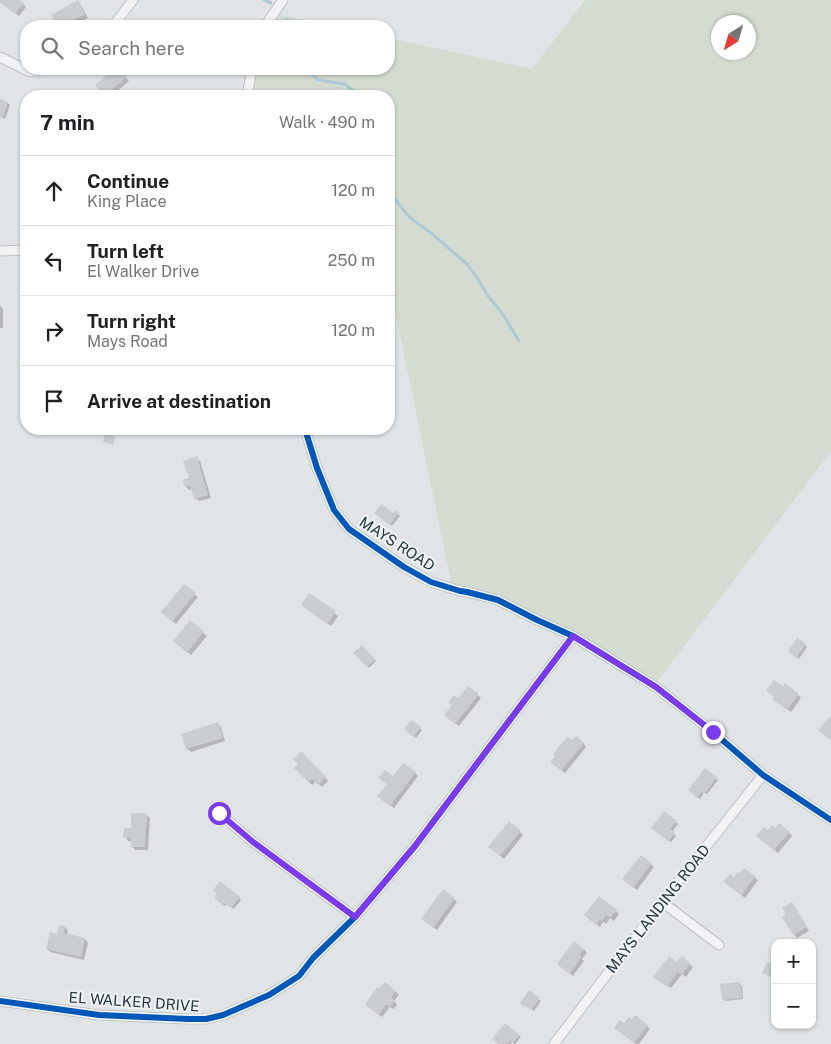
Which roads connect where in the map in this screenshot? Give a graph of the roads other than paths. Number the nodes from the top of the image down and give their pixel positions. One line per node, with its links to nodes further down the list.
1 (133, 0): 3 (street)
2 (283, 0): 4 (street)
3 (118, 20)
4 (269, 20)
5 (0, 57): 6 (street)
6 (20, 67)
7 (251, 75): 8 (street)
8 (248, 90)
9 (20, 250): 10 (street)
10 (0, 251)
11 (307, 435): 12 (street, MAYS ROAD)
12 (573, 636): 13 (street, MAYS ROAD); 17 (street, EL WALKER DRIVE)
13 (762, 775): 15 (street, MAYS ROAD); 16 (street, MAYS LANDING ROAD)
14 (219, 813): 17 (street)
15 (831, 820)
16 (662, 902): 18 (street); 20 (street, MAYS LANDING ROAD)
17 (355, 917): 19 (street, EL WALKER DRIVE)
18 (719, 945)
19 (0, 1001)
20 (554, 1044)

